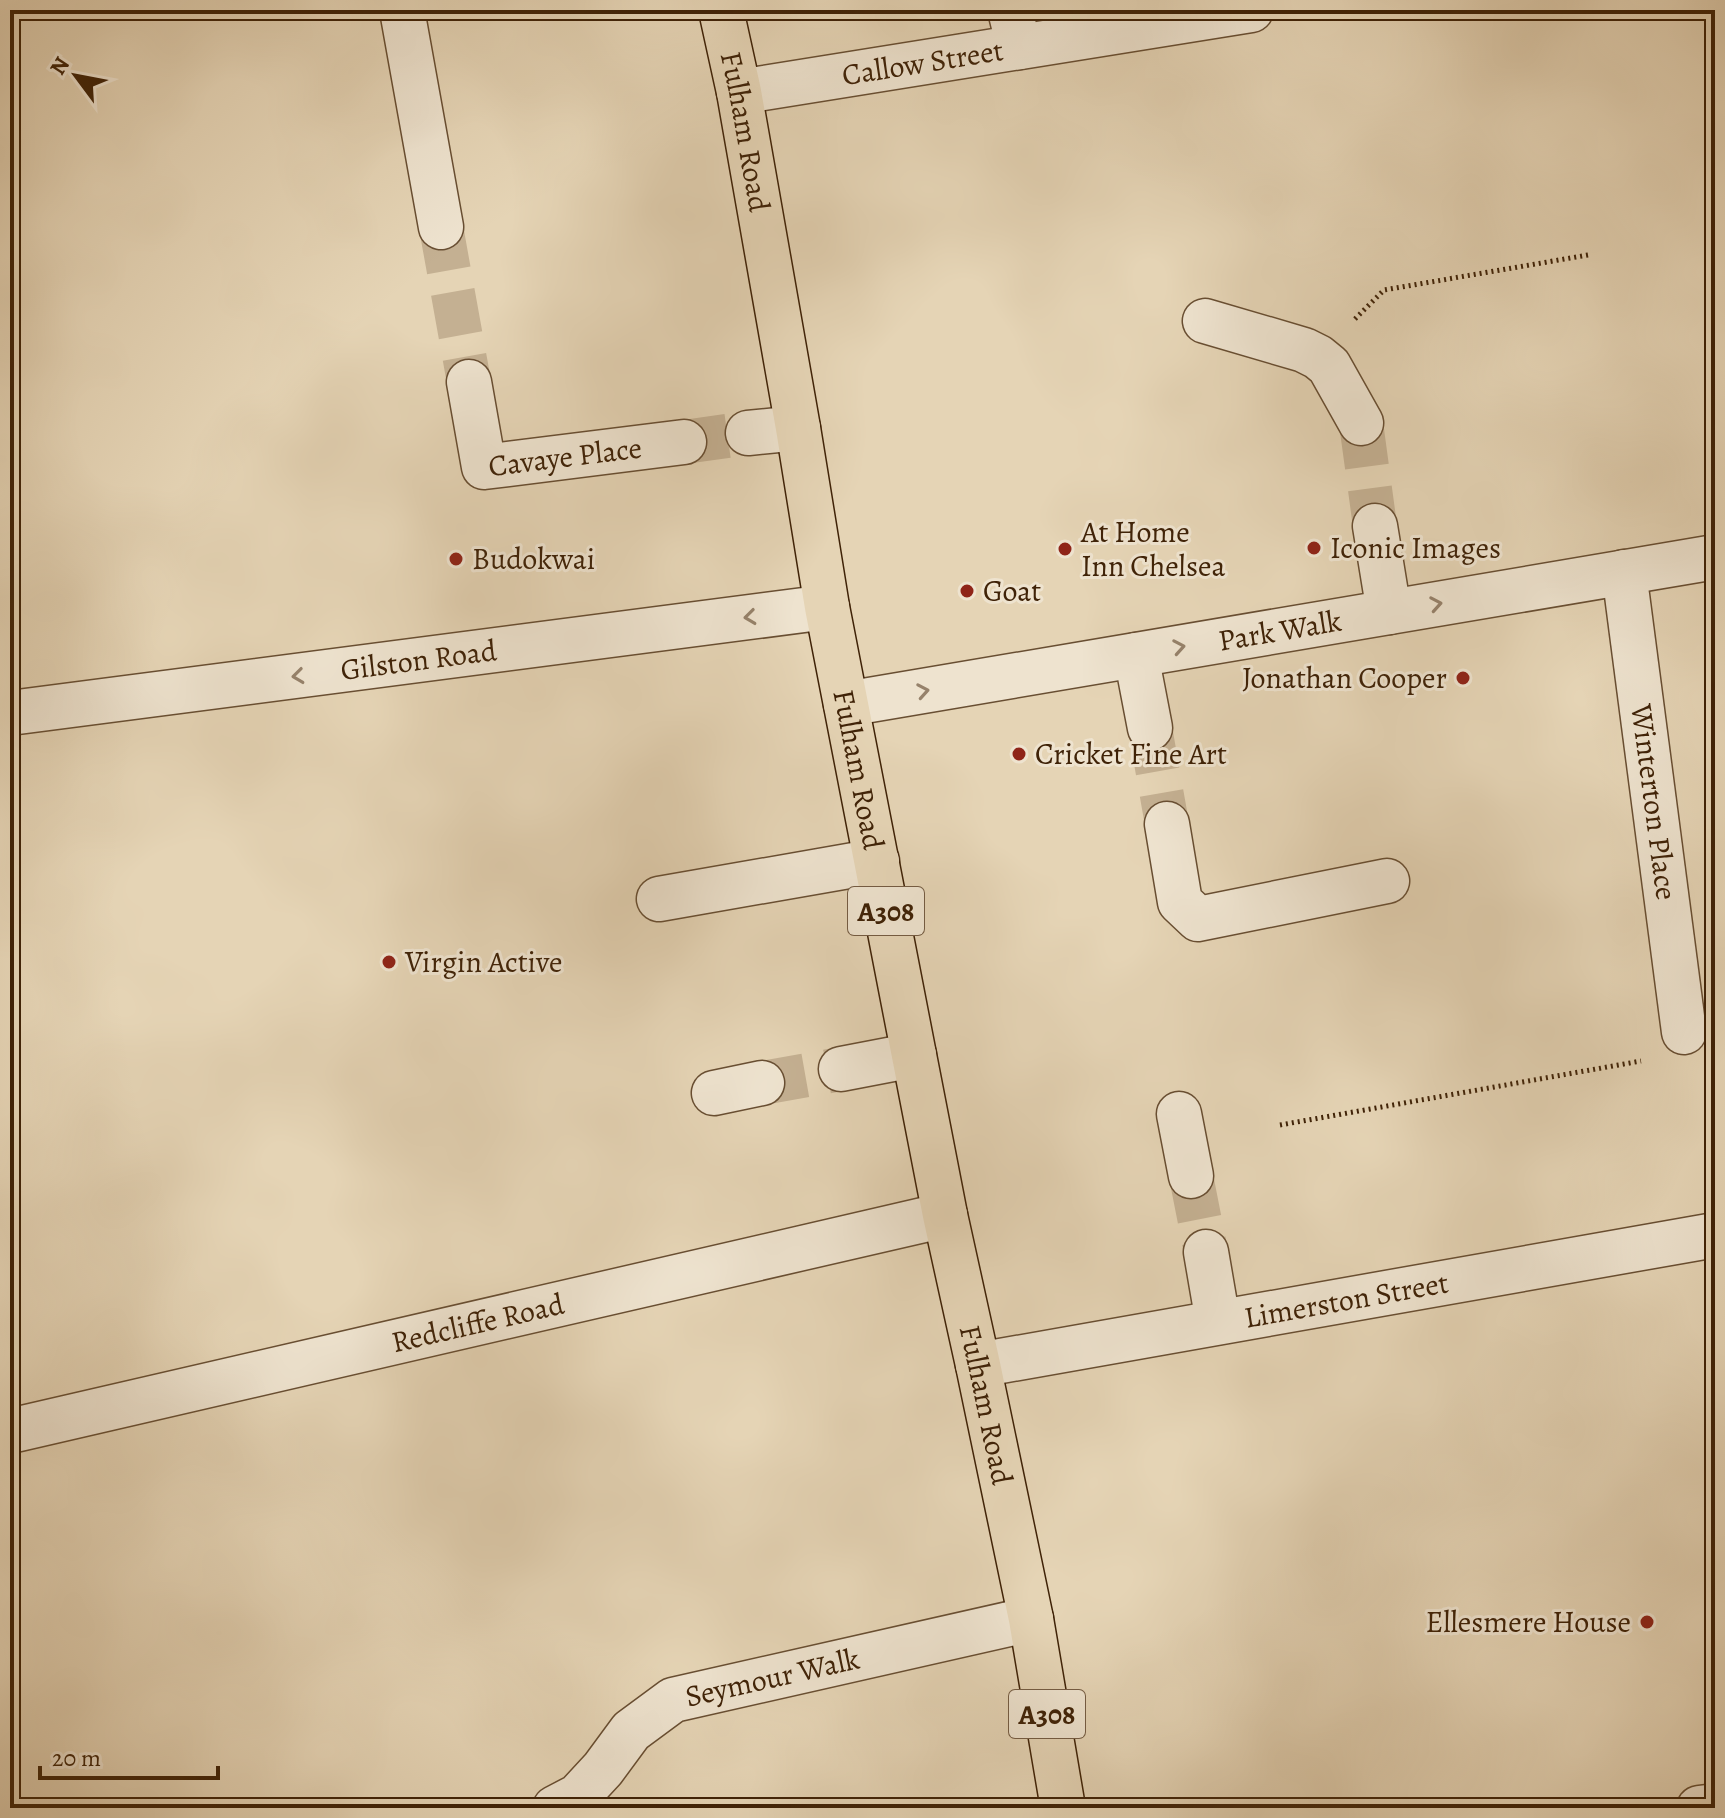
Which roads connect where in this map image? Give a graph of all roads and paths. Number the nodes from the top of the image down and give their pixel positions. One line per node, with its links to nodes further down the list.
1 (402, 10): 6 (street)
2 (721, 10): 5 (main road, Fulham Road / A308)
3 (1251, 10): 4 (street, Callow Street)
4 (1014, 28): 5 (street, Callow Street)
5 (739, 92): 12 (main road, Fulham Road / A308)
6 (441, 227)
7 (1588, 255): 9 (path)
8 (1205, 321): 9 (street)
9 (1318, 357): 11 (street)
10 (469, 382): 14 (street, Cavaye Place)
11 (1361, 423)
12 (798, 428): 13 (street); 18 (main road, Fulham Road / A308)
13 (748, 433)
14 (684, 442)
15 (1375, 526): 19 (street)
16 (1715, 557): 17 (street, Park Walk)
17 (1624, 572): 19 (street, Park Walk, one-way to 17); 28 (street, Winterton Place)
18 (827, 607): 21 (main road, Fulham Road / A308); 22 (street, Gilston Road, one-way to 22)
19 (1389, 612): 20 (street, Park Walk, one-way to 19)
20 (1136, 655): 21 (street, Park Walk, one-way to 20); 23 (street)
21 (846, 704): 25 (main road, Fulham Road / A308)
22 (10, 713)
23 (1150, 728)
24 (1167, 824): 26 (street)
25 (877, 861): 27 (street); 29 (main road, Fulham Road / A308)
26 (1387, 881)
27 (659, 899)
28 (1684, 1032)
29 (914, 1055): 31 (street); 37 (main road, Fulham Road / A308)
30 (1641, 1061): 35 (path)
31 (841, 1069)
32 (762, 1083): 33 (street)
33 (714, 1093)
34 (1179, 1114): 36 (street)
35 (1280, 1125)
36 (1191, 1176)
37 (945, 1215): 41 (main road, Fulham Road / A308); 42 (street, Redcliffe Road)
38 (1715, 1235): 40 (street, Limerston Street)
39 (1206, 1252): 40 (street)
40 (1218, 1322): 41 (street, Limerston Street)
41 (978, 1365): 43 (main road, Fulham Road / A308)
42 (10, 1431)
43 (1031, 1619): 45 (street, Seymour Walk); 46 (main road, Fulham Road / A308)
44 (1715, 1806): 47 (street)
45 (555, 1808)
46 (1063, 1808)
47 (1699, 1808)

